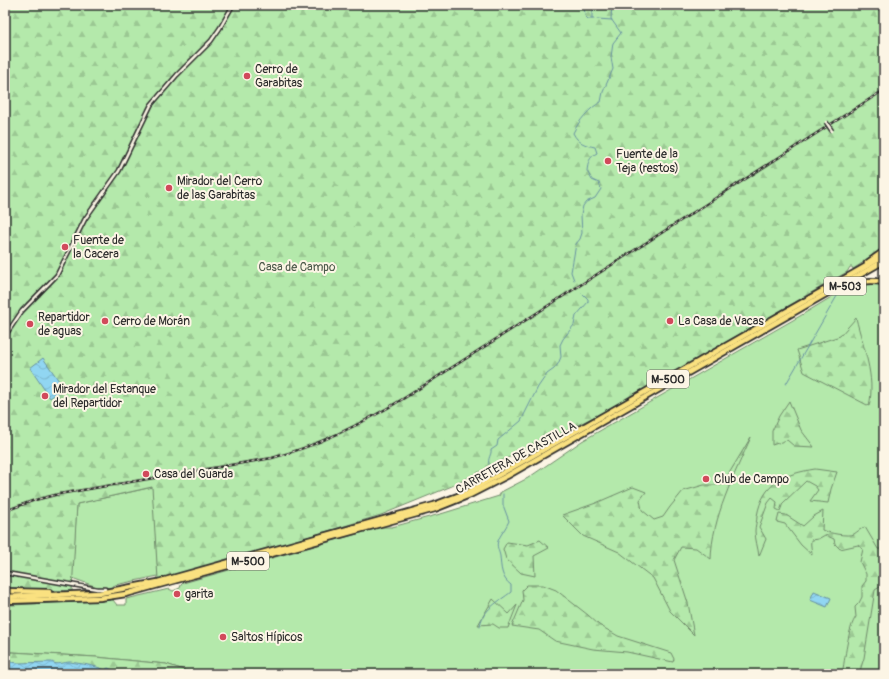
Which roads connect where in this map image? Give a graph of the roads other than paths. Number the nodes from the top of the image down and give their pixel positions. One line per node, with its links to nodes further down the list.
1 (233, 5): 12 (street)
2 (825, 121): 3 (street, bridge)
3 (832, 131)
4 (884, 251): 10 (highway, M-500)
5 (884, 256): 10 (highway, CARRETERA DE CASTILLA / M-500)
6 (884, 261): 11 (highway, CARRETERA DE CASTILLA / M-500)
7 (884, 266): 8 (highway)
8 (884, 272)
9 (884, 282): 11 (highway, M-503)
10 (832, 285): 13 (highway, CARRETERA DE CASTILLA / M-500)
11 (810, 304): 13 (highway, CARRETERA DE CASTILLA / M-500)
12 (5, 336)
13 (505, 474): 14 (highway, CARRETERA DE CASTILLA / M-500)
14 (482, 487): 18 (highway, CARRETERA DE CASTILLA / M-500); 20 (highway, CARRETERA DE CASTILLA / M-500)
15 (5, 573): 16 (street)
16 (105, 589)
17 (5, 591): 18 (highway)
18 (83, 594): 19 (highway, CARRETERA DE CASTILLA / M-500)
19 (5, 597)
20 (5, 601)
21 (5, 623): 22 (highway)
22 (5, 630)

